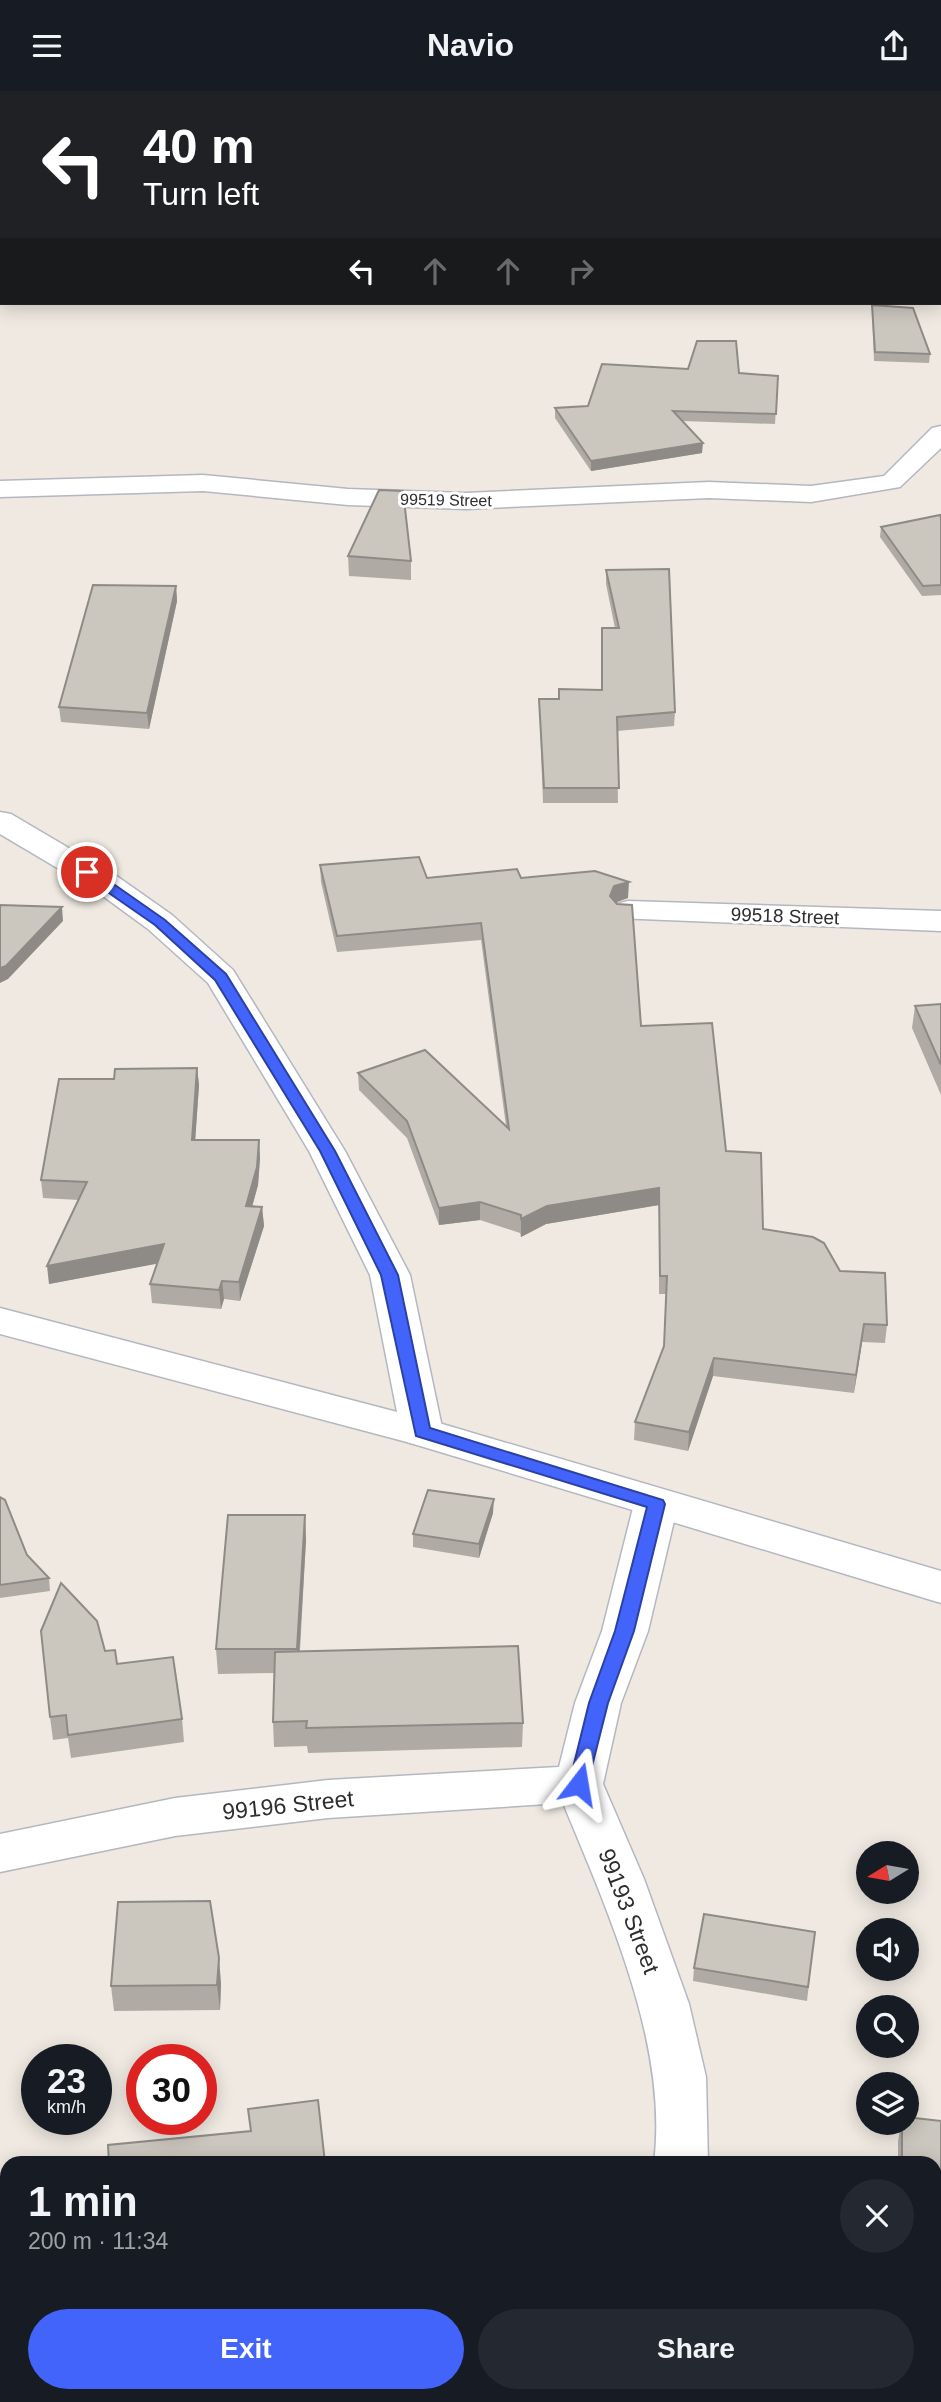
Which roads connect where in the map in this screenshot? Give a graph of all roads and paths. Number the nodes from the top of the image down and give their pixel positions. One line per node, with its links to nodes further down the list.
1 (941, 433): 2 (street, 99519 Street)
2 (0, 489)
3 (0, 821): 7 (street)
4 (628, 911): 5 (street, 99518 Street)
5 (941, 921)
6 (0, 1321): 7 (street)
7 (422, 1432): 8 (street)
8 (656, 1504): 9 (street); 10 (street)
9 (941, 1587)
10 (579, 1784): 11 (street, 99196 Street); 12 (street, 99193 Street)
11 (0, 1853)
12 (682, 2156)

